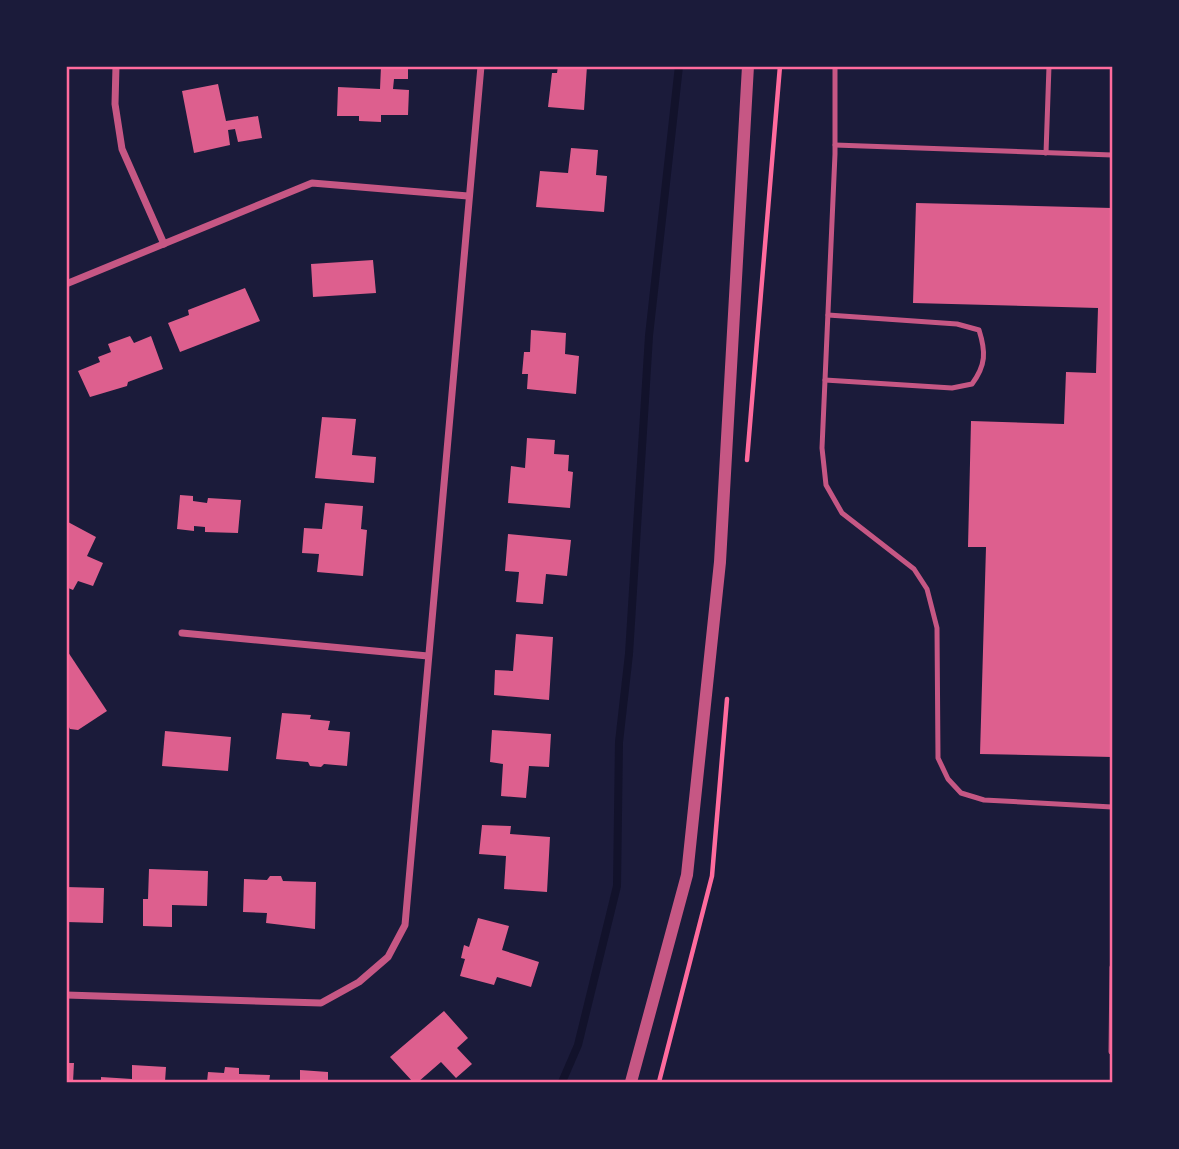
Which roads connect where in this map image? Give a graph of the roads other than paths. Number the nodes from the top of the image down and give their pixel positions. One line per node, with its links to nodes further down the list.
1 (116, 66): 10 (street)
2 (481, 66): 9 (street)
3 (748, 66): 20 (street)
4 (835, 66): 6 (lane)
5 (1049, 66): 7 (lane)
6 (835, 145): 7 (lane); 12 (lane)
7 (1046, 153): 8 (lane)
8 (1112, 155)
9 (468, 196): 10 (street); 15 (street)
10 (164, 244): 11 (street)
11 (66, 284)
12 (828, 315): 13 (lane); 13 (lane)
13 (825, 380): 16 (lane)
14 (182, 632): 15 (street)
15 (428, 656): 18 (street)
16 (1112, 807)
17 (1112, 967): 19 (lane)
18 (66, 995)
19 (1111, 1052)
20 (631, 1083)

